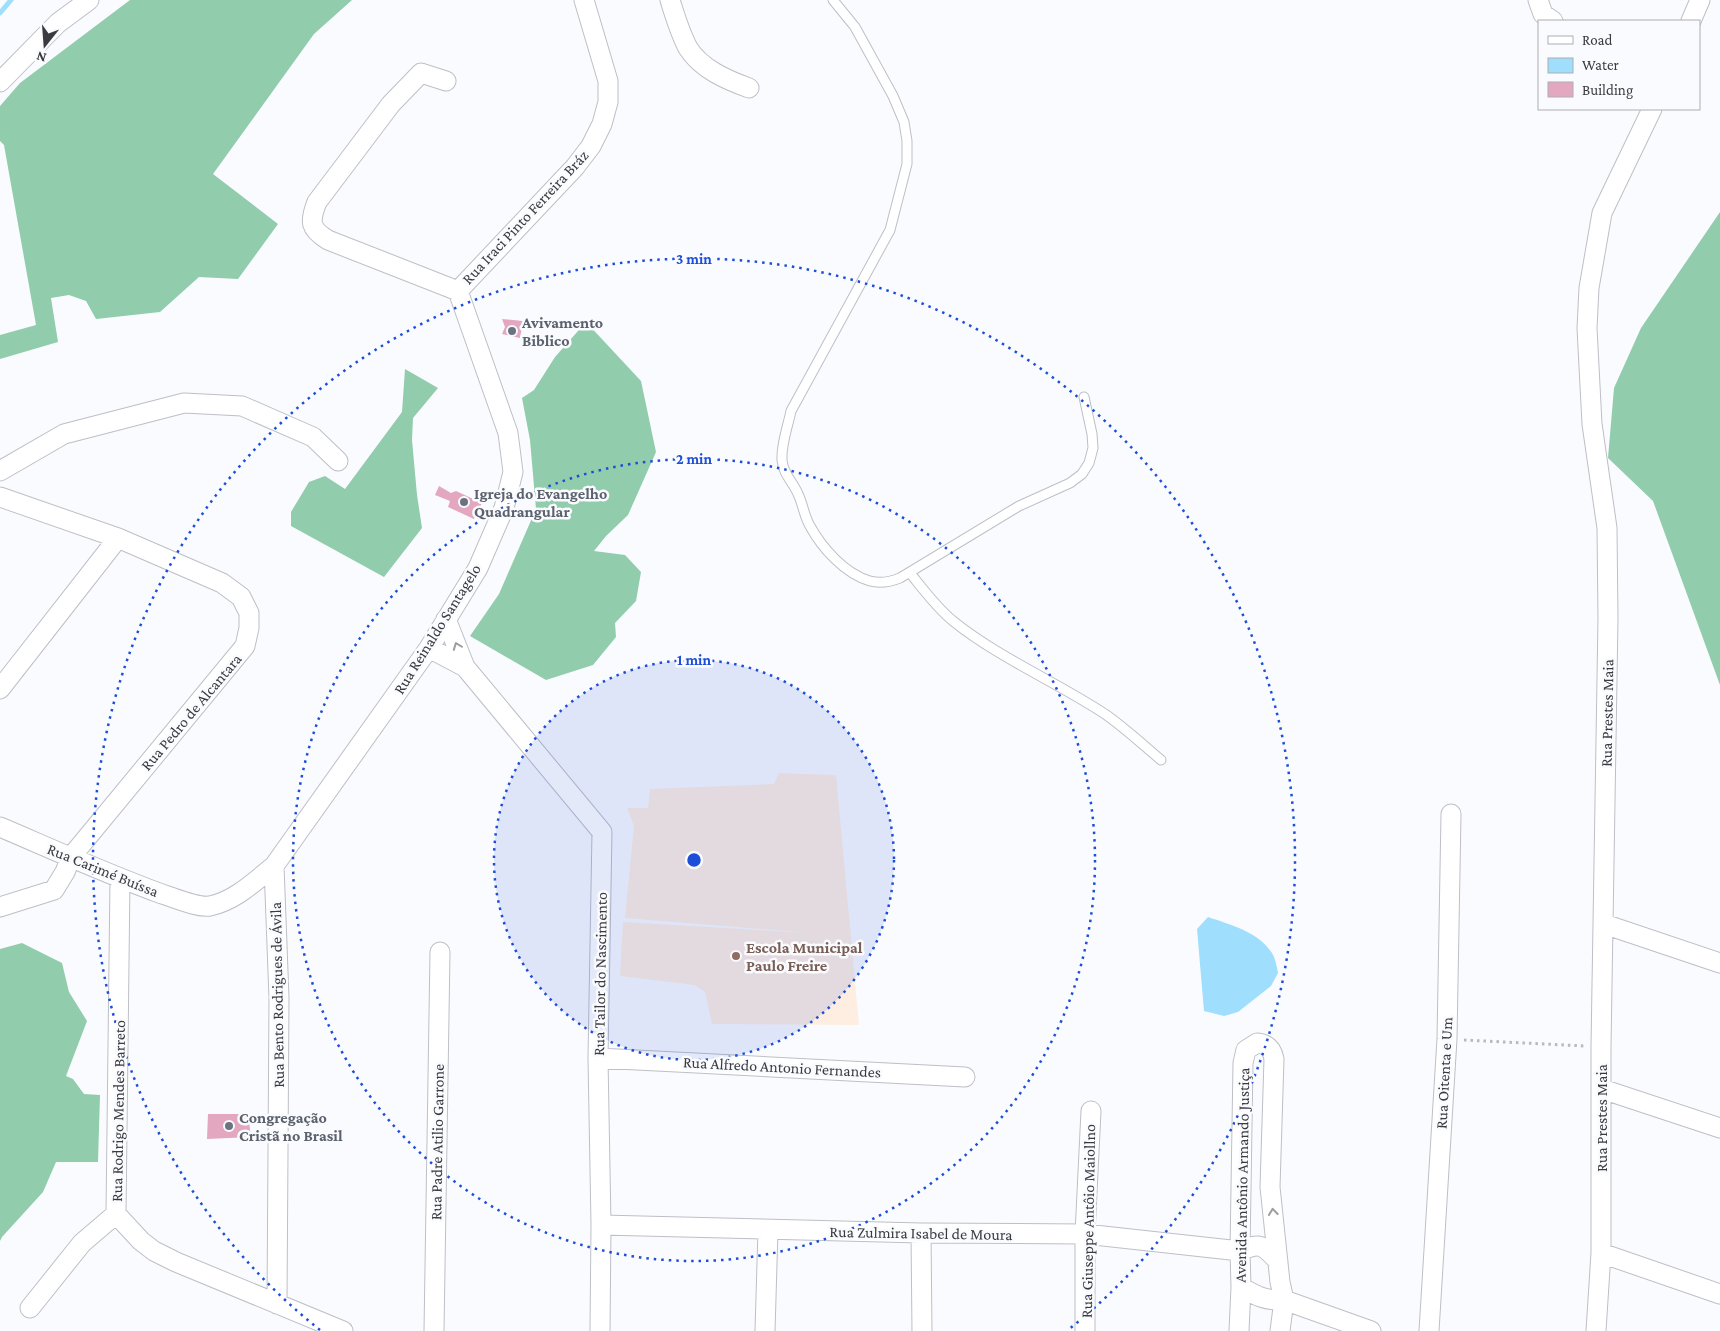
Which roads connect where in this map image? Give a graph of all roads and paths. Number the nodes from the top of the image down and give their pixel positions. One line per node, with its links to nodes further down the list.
1 (584, 0): 13 (street, Rua Iraci Pinto Ferreira Bráz)
2 (670, 0): 11 (street)
3 (833, 0): 19 (lane)
4 (1538, 0): 7 (street)
5 (1700, 0): 8 (street)
6 (79, 3): 10 (street)
7 (1551, 20)
8 (1691, 20)
9 (446, 81): 13 (street)
10 (0, 82)
11 (749, 88)
12 (1652, 110): 32 (street, Rua Prestes Maia)
13 (458, 290): 20 (street, Rua Reinaldo Santagelo)
14 (1084, 397): 19 (lane)
15 (338, 461): 16 (street)
16 (0, 471)
17 (0, 497): 18 (street, Rua Pedro de Alcantara)
18 (118, 538): 23 (street); 27 (street, Rua Pedro de Alcantara)
19 (910, 573): 24 (lane)
20 (446, 620): 21 (street, Rua Reinaldo Santagelo); 22 (street, Rua Tailor do Nascimento, one-way to 20)
21 (429, 648): 22 (street, Rua Tailor do Nascimento); 28 (street, Rua Reinaldo Santagelo)
22 (465, 667): 37 (street, Rua Tailor do Nascimento)
23 (0, 689)
24 (1161, 760)
25 (1451, 814): 35 (street, Rua Oitenta e Um)
26 (0, 827): 27 (street, Rua Carimé Buíssa)
27 (71, 857): 29 (street, Rua Carimé Buíssa); 31 (street, Rua Pedro de Alcantara)
28 (274, 866): 30 (street, Rua Reinaldo Santagelo); 53 (street, Rua Bento Rodrigues de Ávila)
29 (120, 879): 30 (street, Rua Carimé Buíssa); 42 (street, Rua Rodrigo Mendes Barreto)
30 (208, 906)
31 (0, 907)
32 (1604, 924): 34 (street); 36 (street, Rua Prestes Maia)
33 (440, 952): 56 (street, Rua Padre Atilio Garrone)
34 (1720, 963)
35 (1447, 1039): 36 (path); 64 (street, Rua Oitenta e Um)
36 (1601, 1047): 39 (street, Rua Prestes Maia)
37 (598, 1058): 38 (street, Rua Alfredo Antonio Fernandes); 43 (street, Rua Tailor do Nascimento)
38 (966, 1077)
39 (1602, 1089): 41 (street); 48 (street, Rua Prestes Maia)
40 (1091, 1111): 46 (street, Rua Giuseppe Antôio Maiollno)
41 (1720, 1128)
42 (116, 1214): 53 (street); 54 (street, Rua Rodrigo Mendes Barreto)
43 (601, 1225): 44 (street, Rua Zulmira Isabel de Moura); 57 (street, Rua Tailor do Nascimento)
44 (768, 1230): 45 (street, Rua Zulmira Isabel de Moura); 58 (street)
45 (921, 1233): 46 (street, Rua Zulmira Isabel de Moura); 59 (street)
46 (1085, 1234): 47 (street, Rua Zulmira Isabel de Moura); 60 (street, Rua Giuseppe Antôio Maiollno)
47 (1240, 1251): 49 (street, Rua Zulmira Isabel de Moura); 49 (street, Avenida Antônio Armando Justiça, one-way to 47); 50 (street, Avenida Antônio Armando Justiça)
48 (1601, 1253): 51 (street); 65 (street, Rua Prestes Maia)
49 (1278, 1261): 52 (street)
50 (1241, 1287): 52 (street); 61 (street, Avenida Antônio Armando Justiça)
51 (1720, 1294)
52 (1284, 1300): 62 (street); 63 (street)
53 (277, 1304): 55 (street)
54 (30, 1308)
55 (342, 1331)
56 (434, 1331)
57 (600, 1331)
58 (766, 1331)
59 (922, 1331)
60 (1085, 1331)
61 (1239, 1331)
62 (1280, 1331)
63 (1371, 1331)
64 (1429, 1331)
65 (1596, 1331)

